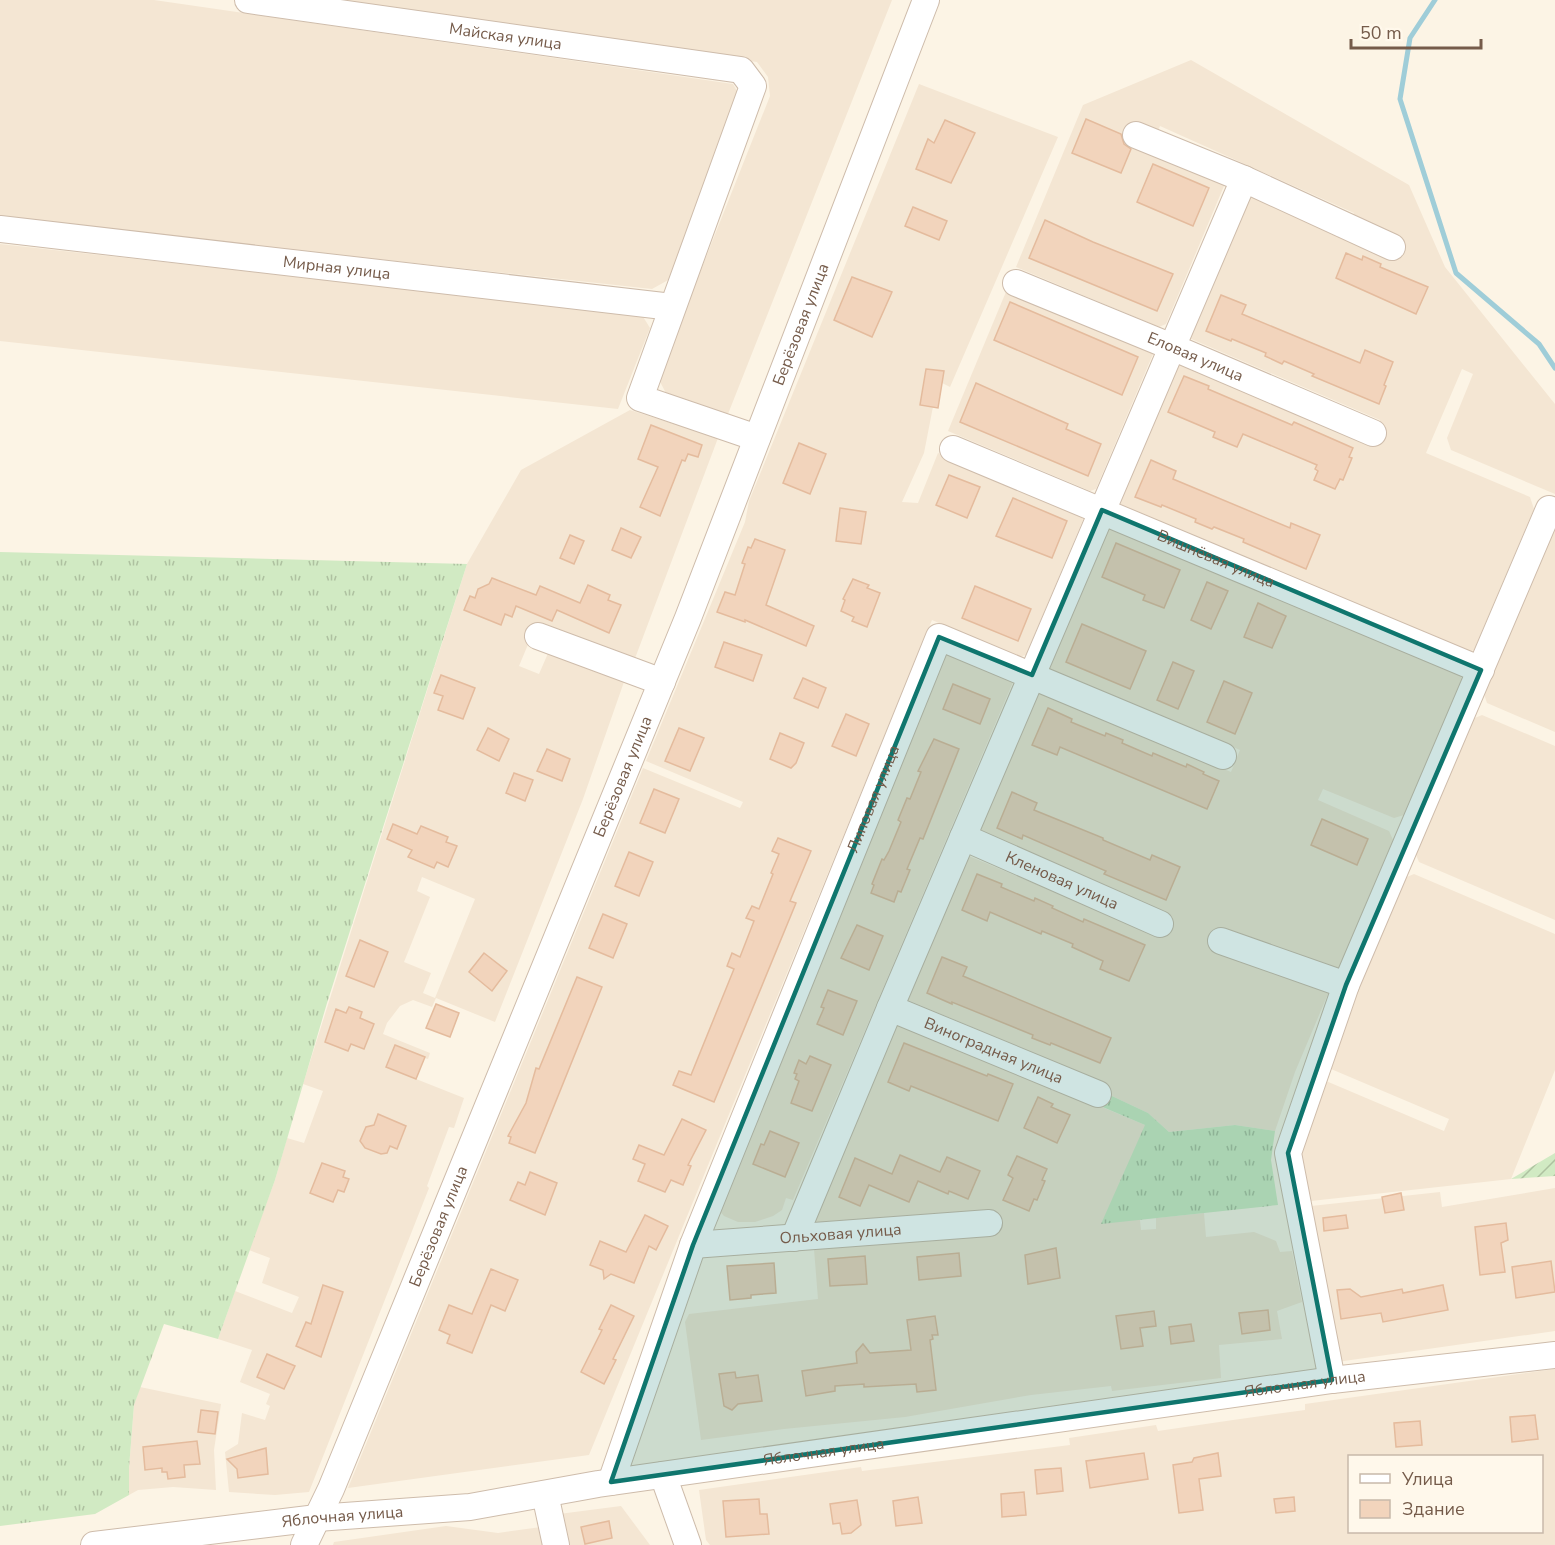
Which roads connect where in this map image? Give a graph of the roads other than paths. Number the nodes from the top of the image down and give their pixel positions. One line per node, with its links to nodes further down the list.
1 (248, 0): 8 (street, Майская улица)
2 (926, 0): 11 (street, Берёзовая улица)
3 (1136, 135): 4 (street)
4 (1244, 179): 6 (street); 9 (street)
5 (0, 229): 8 (street, Мирная улица)
6 (1392, 247)
7 (1016, 283): 9 (street, Еловая улица)
8 (672, 307): 11 (street)
9 (1172, 347): 10 (street, Еловая улица); 14 (street)
10 (1372, 433)
11 (757, 438): 18 (street, Берёзовая улица)
12 (952, 449): 14 (street, Вишнёвая улица)
13 (1550, 509): 16 (street)
14 (1102, 510): 16 (street, Вишнёвая улица); 17 (street)
15 (538, 636): 18 (street)
16 (1481, 670): 23 (street)
17 (1032, 675): 19 (street, Липовая улица); 20 (street); 28 (street, Липовая улица)
18 (662, 682): 34 (street, Берёзовая улица)
19 (1223, 756)
20 (963, 837): 21 (street, Кленовая улица); 24 (street)
21 (1160, 924)
22 (1221, 941): 23 (street)
23 (1346, 985): 30 (street)
24 (890, 1008): 25 (street, Виноградная улица); 27 (street)
25 (1098, 1094)
26 (989, 1224): 27 (street, Ольховая улица)
27 (794, 1238): 28 (street, Ольховая улица)
28 (693, 1245): 32 (street)
29 (1555, 1355): 30 (street, Яблочная улица)
30 (1332, 1380): 31 (street, Яблочная улица)
31 (663, 1475): 32 (street, Яблочная улица); 38 (street)
32 (611, 1482): 33 (street, Яблочная улица)
33 (545, 1494): 34 (street, Яблочная улица); 37 (street)
34 (317, 1518): 35 (street, Яблочная улица); 36 (street, Берёзовая улица)
35 (94, 1545)
36 (304, 1545)
37 (556, 1545)
38 (688, 1545)

